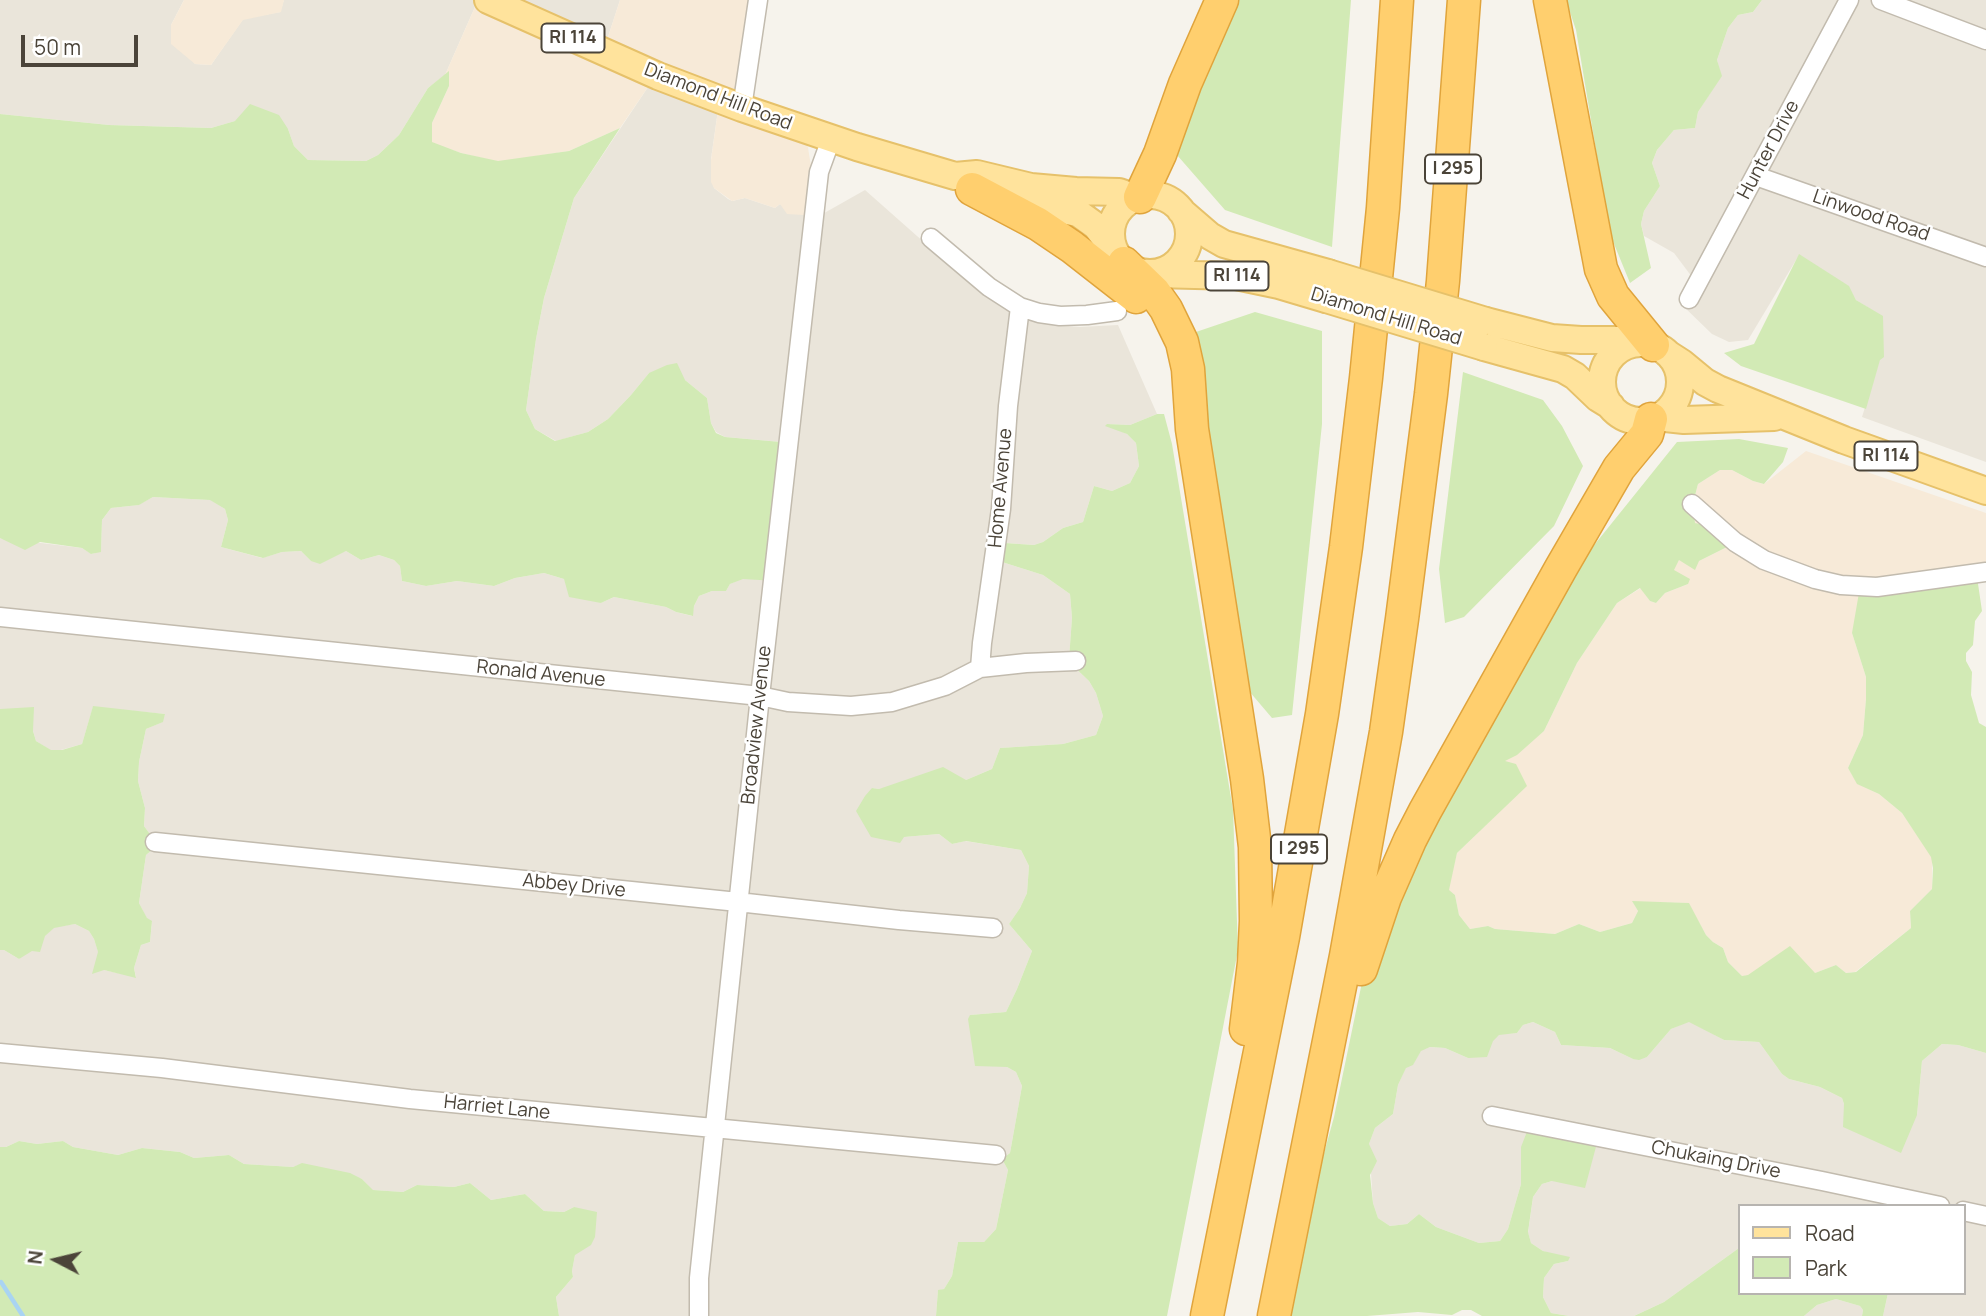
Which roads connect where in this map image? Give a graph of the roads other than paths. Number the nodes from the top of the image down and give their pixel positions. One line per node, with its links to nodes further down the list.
1 (488, 0): 10 (main road, Diamond Hill Road / RI 114)
2 (758, 0): 10 (street)
3 (1222, 0): 14 (highway)
4 (1397, 0): 47 (highway, I 295)
5 (1464, 0): 41 (highway, I 295)
6 (1550, 0): 24 (highway)
7 (1849, 0): 12 (street, Hunter Drive)
8 (1881, 0): 9 (street)
9 (1986, 40)
10 (742, 108): 11 (main road, Diamond Hill Road / RI 114)
11 (831, 139): 13 (main road, Diamond Hill Road / RI 114); 35 (street, Broadview Avenue)
12 (1756, 176): 17 (street, Linwood Road); 20 (street, Hunter Drive)
13 (964, 183): 14 (main road, Diamond Hill Road / RI 114); 18 (main road, Diamond Hill Road / RI 114); 28 (highway)
14 (1138, 197): 15 (main road, Diamond Hill Road); 18 (main road)
15 (1180, 210): 18 (main road); 19 (main road, Diamond Hill Road / RI 114)
16 (931, 238): 21 (street)
17 (1986, 257)
18 (1128, 263): 19 (main road, Diamond Hill Road / RI 114); 28 (highway)
19 (1327, 286): 23 (main road, Diamond Hill Road / RI 114, bridge)
20 (1689, 299)
21 (1020, 307): 22 (street); 34 (street, Home Avenue)
22 (1118, 311)
23 (1485, 334): 24 (main road, Diamond Hill Road / RI 114); 25 (main road, Diamond Hill Road / RI 114)
24 (1653, 348): 25 (main road); 26 (main road, RI 114); 27 (main road)
25 (1612, 407): 27 (main road)
26 (1787, 417): 27 (main road, RI 114); 29 (main road, RI 114)
27 (1654, 418): 41 (highway)
28 (1192, 429): 47 (highway)
29 (1986, 491)
30 (1692, 505): 31 (street)
31 (1986, 572)
32 (0, 617): 35 (street, Ronald Avenue)
33 (1076, 661): 34 (street, Ronald Avenue)
34 (980, 668): 35 (street, Ronald Avenue)
35 (760, 696): 37 (street, Broadview Avenue)
36 (155, 842): 37 (street, Abbey Drive)
37 (738, 902): 38 (street, Abbey Drive); 42 (street, Broadview Avenue)
38 (993, 928)
39 (0, 1053): 42 (street, Harriet Lane)
40 (1492, 1116): 44 (street, Chukaing Drive)
41 (1313, 1124): 50 (highway, I 295)
42 (715, 1129): 43 (street, Harriet Lane); 48 (street, Broadview Avenue)
43 (996, 1155)
44 (1931, 1204)
45 (1965, 1211): 46 (street)
46 (1986, 1216)
47 (1217, 1270): 49 (highway, I 295)
48 (700, 1316)
49 (1208, 1316)
50 (1274, 1316)

